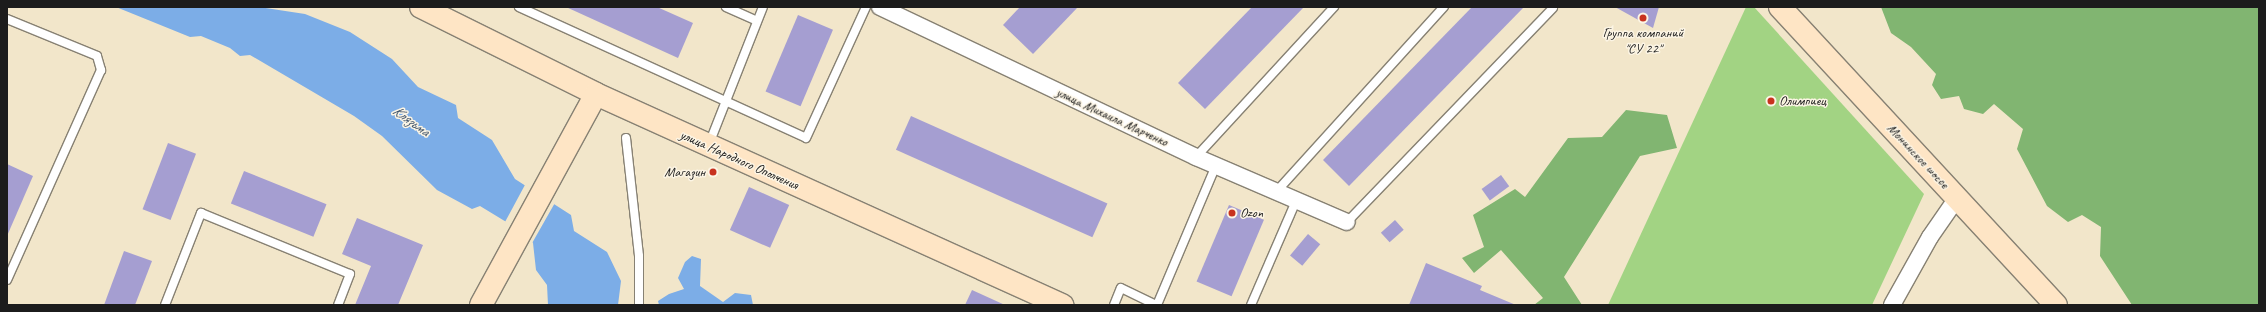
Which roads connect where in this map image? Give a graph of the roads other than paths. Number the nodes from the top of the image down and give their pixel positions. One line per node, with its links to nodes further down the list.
1 (421, 7): 13 (street, улица Народного Ополчения)
2 (519, 7): 14 (lane)
3 (726, 7): 12 (lane)
4 (763, 7): 12 (lane)
5 (866, 7): 14 (lane)
6 (1334, 7): 17 (lane)
7 (1444, 7): 19 (lane)
8 (1780, 7): 20 (street, Монинское шоссе)
9 (887, 8): 17 (street, улица Михаила Марченко)
10 (1553, 8): 22 (lane)
11 (7, 18): 23 (lane)
12 (757, 21): 14 (lane)
13 (596, 94): 16 (street, улица Народного Ополчения); 28 (street)
14 (726, 101): 16 (lane)
15 (626, 138): 29 (lane)
16 (708, 146): 30 (street, улица Народного Ополчения)
17 (1196, 157): 18 (street, улица Михаила Марченко)
18 (1216, 165): 19 (street, улица Михаила Марченко); 24 (lane)
19 (1276, 192): 21 (street, улица Михаила Марченко)
20 (1957, 198): 25 (street); 33 (street, Монинское шоссе)
21 (1296, 201): 22 (street, улица Михаила Марченко); 32 (lane)
22 (1347, 222)
23 (7, 280)
24 (1155, 304): 31 (lane)
25 (1894, 304)
26 (165, 305): 27 (lane)
27 (338, 305)
28 (481, 305)
29 (639, 305)
30 (1062, 305)
31 (1114, 305)
32 (1250, 305)
33 (2056, 305)

